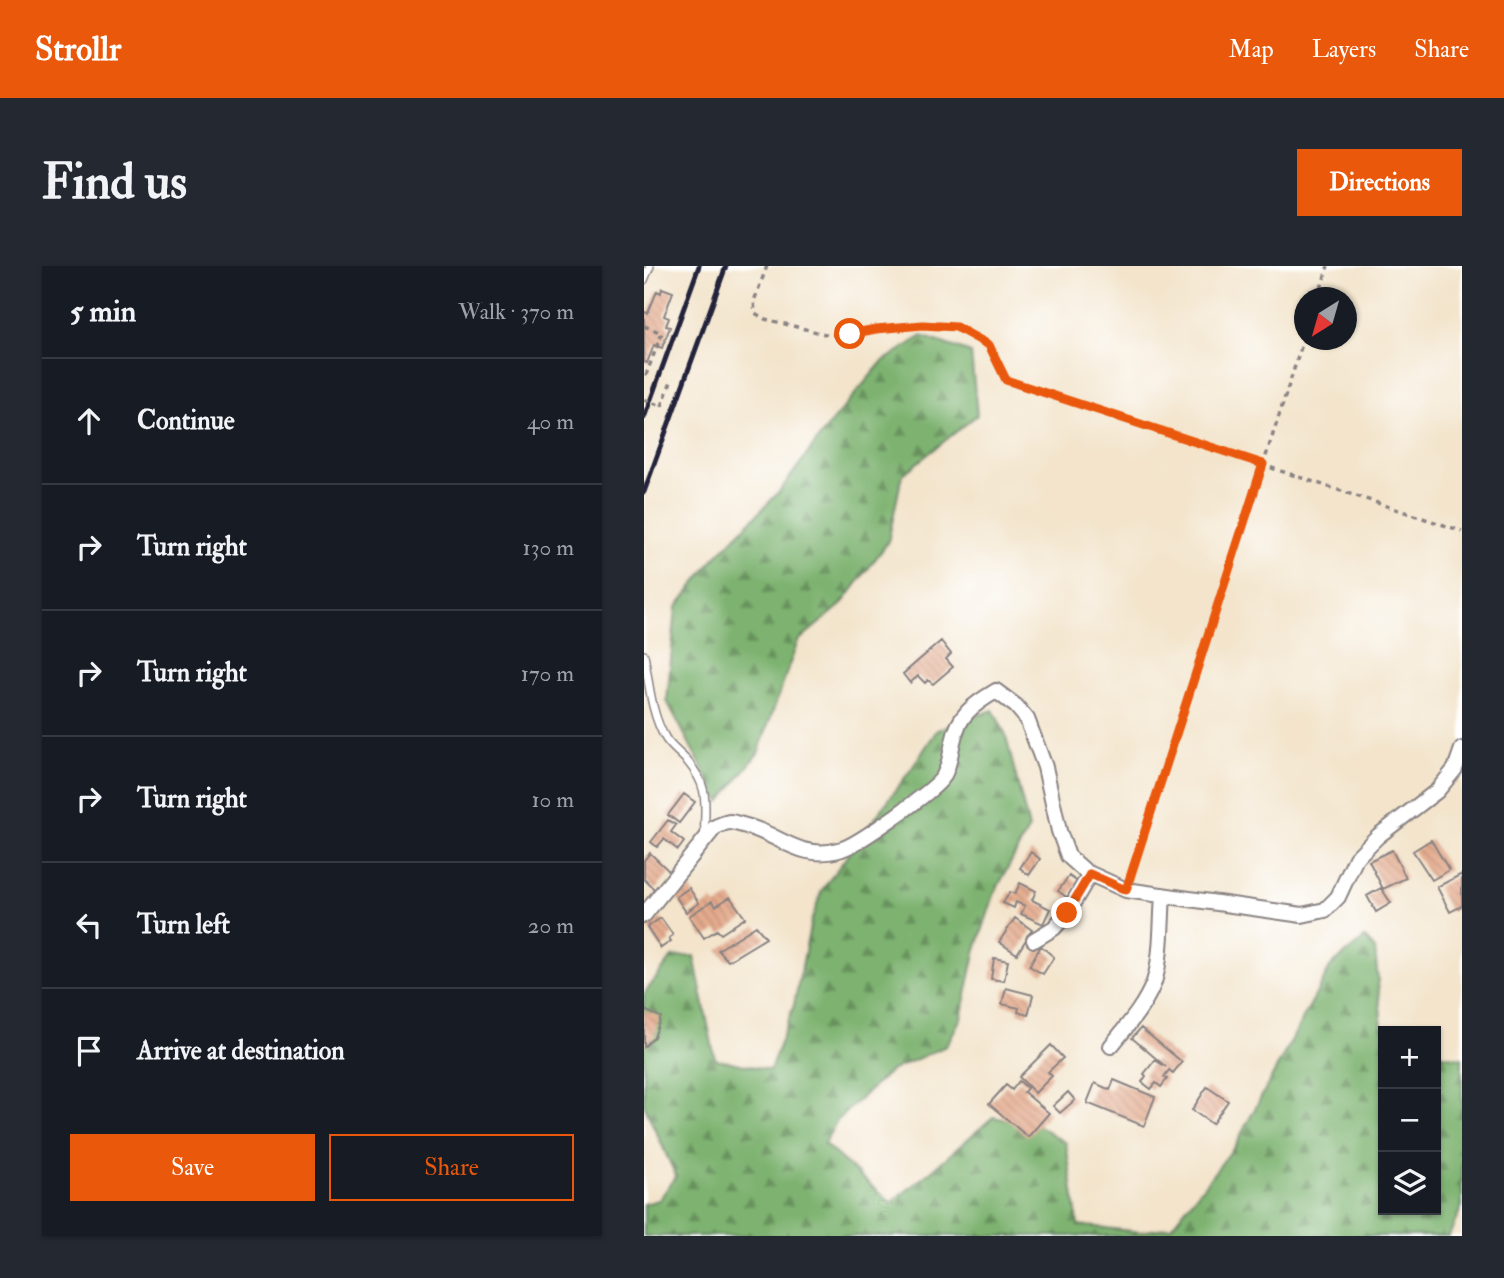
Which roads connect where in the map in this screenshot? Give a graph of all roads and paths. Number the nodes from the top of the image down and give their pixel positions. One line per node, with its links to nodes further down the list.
1 (650, 266): 4 (lane)
2 (767, 266): 11 (path)
3 (1328, 266): 5 (path)
4 (644, 279)
5 (1321, 287)
6 (644, 326): 8 (path)
7 (1300, 350): 11 (path)
8 (644, 380)
9 (671, 381): 10 (path, bridge)
10 (644, 400)
11 (1263, 464): 12 (path); 17 (path)
12 (1462, 531)
13 (644, 655): 15 (lane)
14 (1462, 749): 18 (street)
15 (705, 839): 16 (street); 19 (street)
16 (1090, 874): 17 (street); 20 (street)
17 (1126, 890): 18 (street)
18 (1163, 895): 21 (street)
19 (644, 915)
20 (1034, 940)
21 (1111, 1046)

